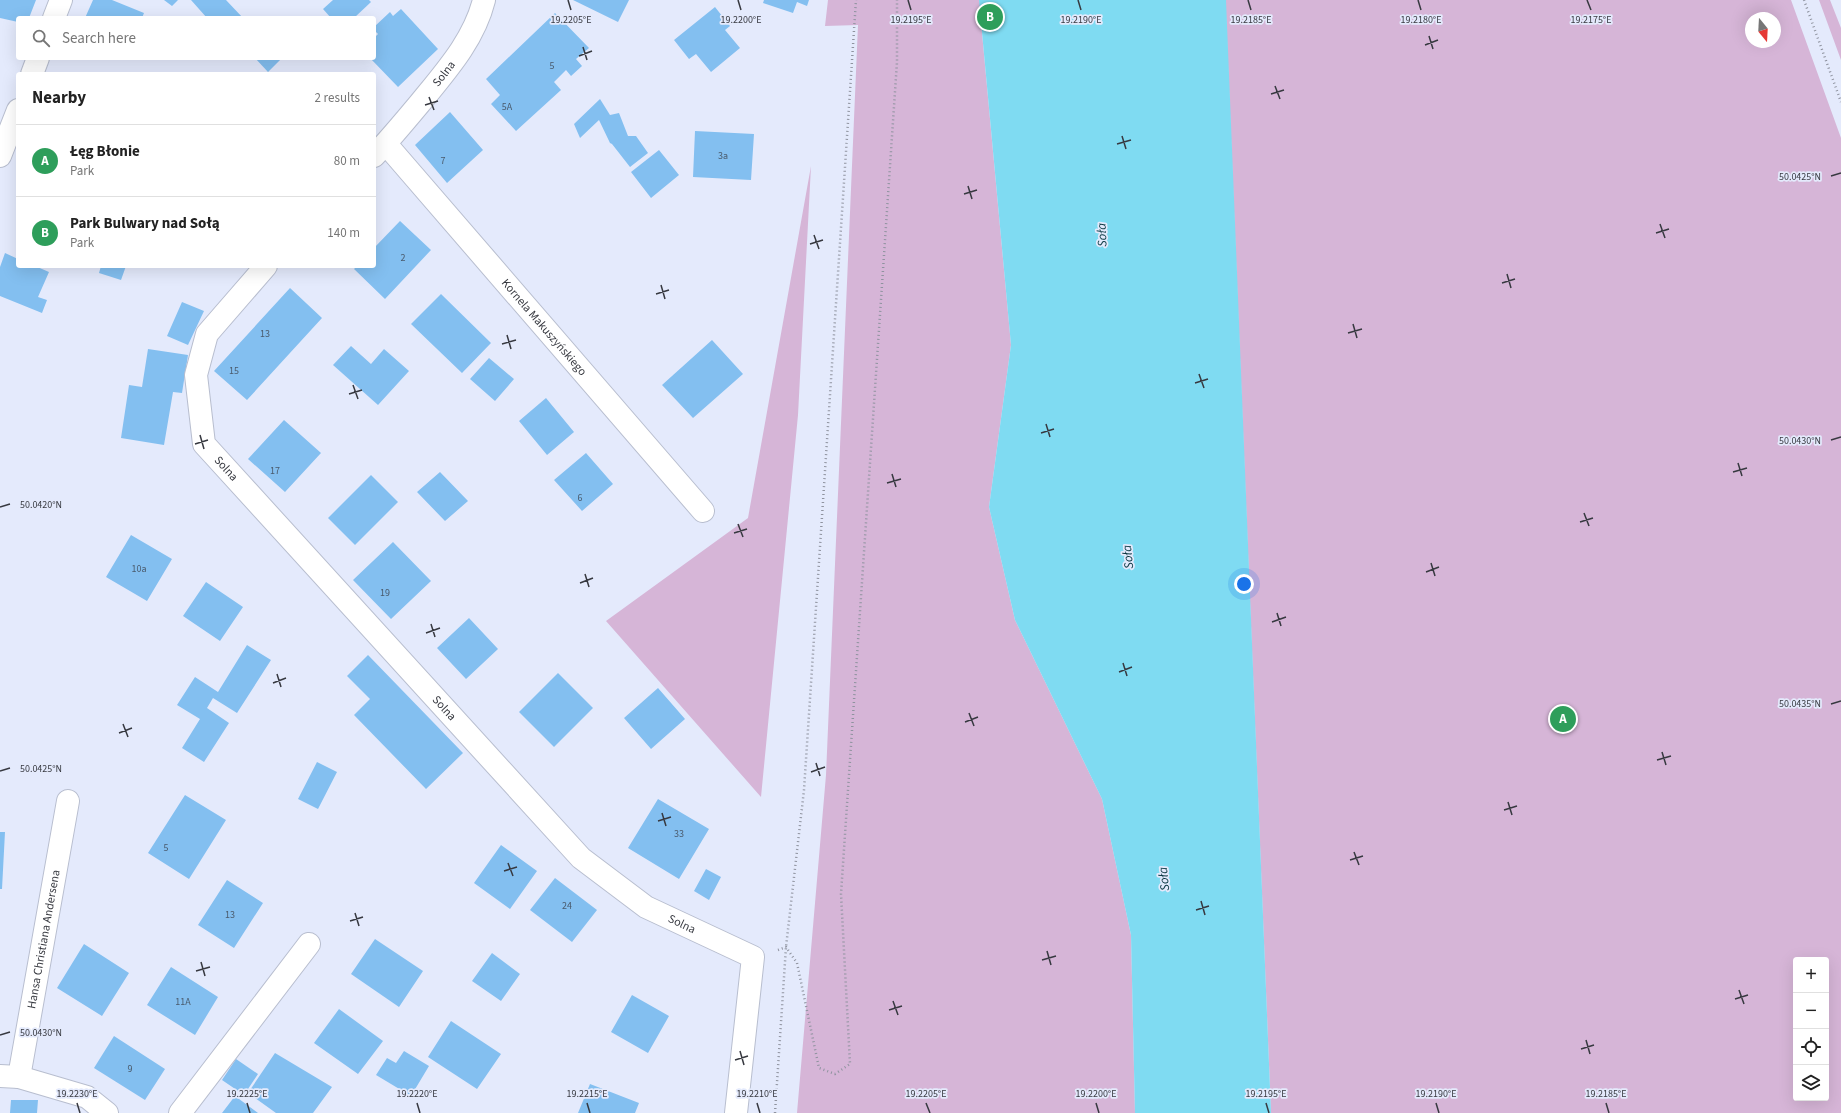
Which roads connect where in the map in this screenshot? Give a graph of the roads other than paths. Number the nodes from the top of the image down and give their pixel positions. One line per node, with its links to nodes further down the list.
1 (61, 0): 3 (street)
2 (484, 0): 7 (street, Solna)
3 (55, 16)
4 (37, 60): 5 (street)
5 (33, 72)
6 (16, 115): 8 (street)
7 (380, 150): 10 (street, Kornela Makuszyńskiego)
8 (0, 156)
9 (254, 270): 16 (street, Solna)
10 (703, 511)
11 (68, 802): 13 (street, Hansa Christiana Andersena)
12 (309, 944): 15 (street)
13 (9, 1077): 14 (street, Hansa Christiana Andersena)
14 (107, 1113)
15 (180, 1113)
16 (736, 1113)

